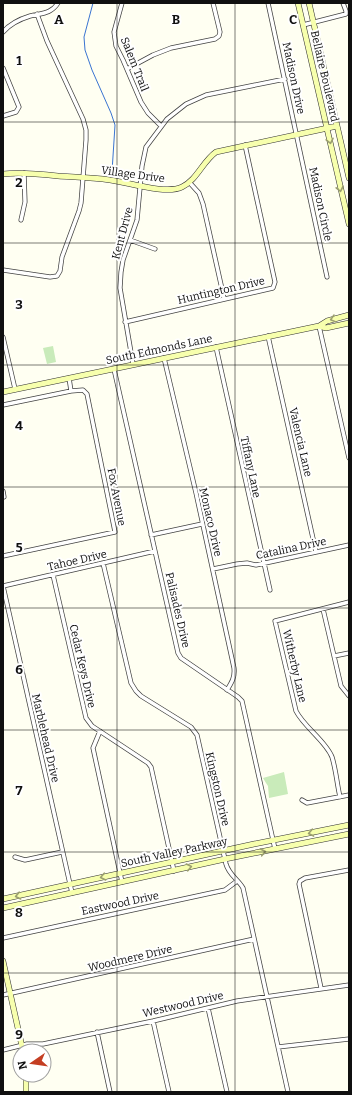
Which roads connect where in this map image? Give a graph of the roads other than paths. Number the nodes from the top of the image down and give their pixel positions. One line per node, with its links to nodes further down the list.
1 (58, 3): 8 (street)
2 (122, 3): 13 (street, Salem Trail)
3 (214, 3): 13 (street)
4 (268, 3): 14 (street, Madison Drive)
5 (298, 3): 10 (main road, Bellaire Boulevard)
6 (309, 3): 9 (main road, Bellaire Boulevard)
7 (343, 3): 9 (street)
8 (37, 14): 11 (street); 25 (street)
9 (314, 22): 10 (street); 17 (main road, Bellaire Boulevard)
10 (303, 25): 18 (main road, Bellaire Boulevard)
11 (3, 32)
12 (3, 68): 15 (street)
13 (127, 69): 16 (street, Salem Trail)
14 (285, 79): 16 (street, Kent Drive); 19 (street, Madison Drive)
15 (3, 116)
16 (161, 126): 28 (street, Kent Drive)
17 (337, 126): 18 (main road, Village Drive); 21 (main road, Bellaire Boulevard)
18 (327, 128): 19 (main road, Village Drive); 22 (main road, Bellaire Boulevard, one-way to 22)
19 (297, 134): 20 (main road, Village Drive); 34 (street, Madison Circle)
20 (245, 145): 27 (main road, Village Drive); 35 (street, Huntington Drive)
21 (346, 152): 22 (main road); 26 (main road, Bellaire Boulevard)
22 (333, 154): 30 (main road, Bellaire Boulevard, one-way to 30)
23 (24, 173): 24 (main road, Village Drive); 25 (main road, Village Drive); 29 (street)
24 (3, 174)
25 (83, 177): 28 (main road, Village Drive); 33 (street)
26 (349, 178)
27 (189, 182): 28 (main road, Village Drive); 35 (street)
28 (141, 186): 31 (street, Kent Drive)
29 (21, 220)
30 (349, 224)
31 (130, 240): 32 (street); 37 (street, Kent Drive)
32 (155, 249)
33 (3, 270)
34 (327, 276)
35 (224, 298): 37 (street, Huntington Drive)
36 (349, 315): 39 (main road, South Edmonds Lane, one-way to 39)
37 (125, 322): 44 (street, Kent Drive)
38 (349, 323): 39 (main road, South Edmonds Lane)
39 (319, 326): 40 (main road, South Edmonds Lane); 51 (street)
40 (268, 336): 42 (main road, South Edmonds Lane); 58 (street, Valencia Lane)
41 (3, 337): 47 (street)
42 (216, 347): 43 (main road, South Edmonds Lane); 61 (street, Tiffany Lane)
43 (164, 358): 44 (main road, South Edmonds Lane); 54 (street, Monaco Drive)
44 (133, 364): 45 (main road, South Edmonds Lane)
45 (114, 368): 46 (main road, South Edmonds Lane); 55 (street, Palisades Drive)
46 (69, 378): 47 (main road, South Edmonds Lane); 48 (street)
47 (15, 389): 49 (main road, South Edmonds Lane)
48 (71, 391): 50 (street, Fox Avenue); 59 (street, Fox Avenue)
49 (3, 392)
50 (3, 405)
51 (349, 458)
52 (3, 490): 53 (street)
53 (3, 497)
54 (202, 524): 55 (street); 62 (street, Monaco Drive)
55 (151, 535): 57 (street, Palisades Drive)
56 (349, 545): 58 (street, Catalina Drive)
57 (155, 551): 60 (street, Tahoe Drive); 70 (street, Palisades Drive)
58 (316, 552): 61 (street, Catalina Drive)
59 (3, 556)
60 (103, 563): 63 (street, Tahoe Drive); 81 (street, Kingston Drive)
61 (264, 564): 62 (street, Catalina Drive); 65 (street, Tiffany Lane)
62 (213, 569): 70 (street, Monaco Drive)
63 (53, 575): 64 (street, Tahoe Drive); 72 (street, Cedar Keys Drive)
64 (3, 586): 80 (street, Marblehead Drive)
65 (270, 590)
66 (349, 602): 67 (street)
67 (323, 609): 69 (street); 74 (street, Witherby Lane)
68 (349, 653): 69 (street)
69 (334, 656): 71 (street)
70 (227, 690): 78 (street, Palisades Drive)
71 (349, 696)
72 (100, 731): 84 (street, Cedar Keys Drive); 87 (street)
73 (349, 795): 74 (street)
74 (340, 797): 75 (street)
75 (302, 800)
76 (349, 825): 78 (main road, South Valley Parkway, one-way to 78)
77 (349, 834): 79 (main road, South Valley Parkway)
78 (274, 840): 79 (street, Palisades Drive); 81 (main road, South Valley Parkway)
79 (275, 849): 83 (main road, South Valley Parkway, one-way to 79)
80 (62, 852): 82 (street); 90 (street, Marblehead Drive)
81 (223, 852): 83 (street, Kingston Drive); 84 (main road, South Valley Parkway)
82 (15, 858)
83 (225, 859): 86 (main road, South Valley Parkway, one-way to 83); 88 (street, Kingston Drive)
84 (172, 862): 86 (street, Cedar Keys Drive); 87 (main road, South Valley Parkway)
85 (349, 870): 98 (street)
86 (174, 871): 89 (main road, South Valley Parkway)
87 (120, 874): 89 (street); 90 (main road, South Valley Parkway, one-way to 90)
88 (237, 881): 94 (street, Eastwood Drive); 95 (street, Kingston Drive)
89 (122, 882): 91 (main road, South Valley Parkway)
90 (70, 884): 91 (street, Marblehead Drive); 92 (main road, South Valley Parkway, one-way to 92)
91 (72, 893): 93 (main road, South Valley Parkway)
92 (3, 899)
93 (3, 908)
94 (3, 938)
95 (254, 939): 99 (street, Woodmere Drive); 101 (street, Kingston Drive)
96 (3, 961): 99 (main road)
97 (349, 985): 98 (street, Westwood Drive)
98 (321, 988): 101 (street, Westwood Drive)
99 (10, 994): 100 (street, Woodmere Drive); 106 (main road)
100 (3, 995)
101 (267, 996): 102 (street, Westwood Drive); 108 (street, Kingston Drive)
102 (208, 1008): 103 (street, Westwood Drive); 111 (street)
103 (153, 1021): 104 (street, Westwood Drive); 110 (street)
104 (97, 1032): 107 (street, Westwood Drive); 109 (street)
105 (349, 1039): 108 (street)
106 (22, 1043)
107 (48, 1043)
108 (278, 1047): 112 (street, Kingston Drive)
109 (110, 1092)
110 (169, 1092)
111 (227, 1092)
112 (288, 1092)

